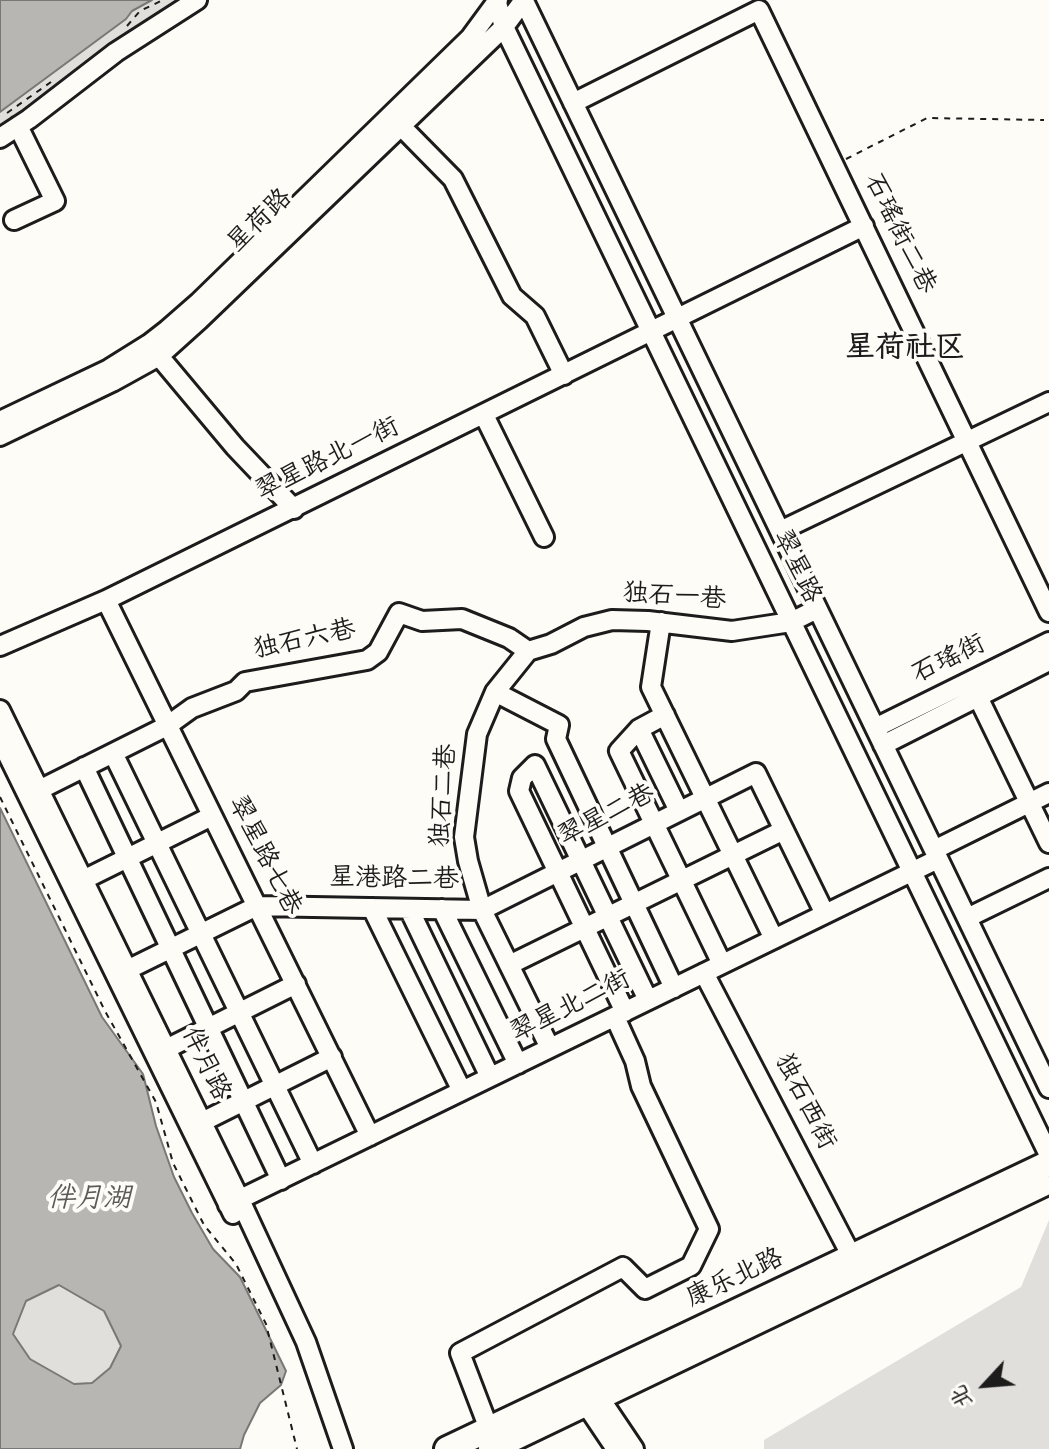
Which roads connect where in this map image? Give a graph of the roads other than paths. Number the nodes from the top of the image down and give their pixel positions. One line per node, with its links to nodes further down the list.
1 (197, 0): 9 (street)
2 (524, 1): 4 (street, 星荷路); 5 (street, 翠星路)
3 (498, 2): 4 (street, 翠星路); 8 (street, 星荷路)
4 (504, 27): 6 (street, 翠星路); 8 (street, 星荷路)
5 (542, 40): 6 (street); 7 (street, 翠星路)
6 (517, 54): 14 (street, 翠星路)
7 (573, 103): 12 (street, 石瑶街二巷); 13 (street, 翠星路)
8 (395, 121): 15 (street, 星荷路); 16 (street)
9 (18, 126): 10 (street); 11 (street)
10 (0, 138)
11 (14, 220)
12 (864, 226): 13 (street, 翠星路北一街); 21 (street, 石瑶街二巷)
13 (677, 319): 14 (street, 翠星路北一街); 23 (street, 翠星路)
14 (651, 332): 16 (street, 翠星路北一街); 29 (street, 翠星路)
15 (154, 350): 19 (street, 星荷路); 20 (street, 星荷路); 22 (street)
16 (564, 375): 18 (street, 翠星路北一街)
17 (1049, 402): 21 (street)
18 (484, 415): 22 (street, 翠星路北一街); 24 (street)
19 (0, 421)
20 (0, 436)
21 (967, 443): 23 (street); 27 (street, 石瑶街二巷)
22 (294, 509): 25 (street, 翠星路北一街)
23 (780, 531): 26 (street, 翠星路)
24 (544, 537)
25 (106, 600): 31 (street, 翠星路北一街); 38 (street, 翠星路七巷)
26 (817, 609): 29 (street, 独石一巷); 40 (street, 翠星路)
27 (1049, 612)
28 (661, 622): 29 (street, 独石一巷); 32 (street, 独石一巷); 37 (street)
29 (791, 622): 59 (street, 翠星路)
30 (1049, 642): 40 (street, 石瑶街)
31 (0, 646)
32 (528, 651): 34 (street, 独石二巷); 38 (street, 独石六巷)
33 (1049, 661): 35 (street, 石瑶街)
34 (495, 692): 54 (street); 69 (street, 独石二巷)
35 (978, 697): 40 (street, 石瑶街); 47 (street)
36 (0, 710): 44 (street, 伴月路)
37 (665, 715): 39 (street); 46 (street)
38 (167, 726): 42 (street); 49 (street, 翠星路七巷)
39 (639, 729): 48 (street); 50 (street)
40 (879, 736): 55 (street, 翠星路)
41 (0, 739): 103 (street, 伴月路)
42 (113, 753): 43 (street); 52 (street)
43 (84, 767): 44 (street); 57 (street)
44 (39, 790): 62 (street, 伴月路)
45 (1049, 793): 47 (street, 翠星北二街)
46 (705, 798): 48 (street, 翠星二巷); 51 (street, 翠星二巷); 56 (street)
47 (1029, 802): 53 (street); 55 (street, 翠星北二街)
48 (679, 811): 50 (street, 翠星二巷)
49 (212, 816): 52 (street); 65 (street, 翠星路七巷)
50 (654, 824): 54 (street, 翠星二巷); 63 (street)
51 (784, 830): 56 (street); 70 (street)
52 (157, 843): 57 (street); 74 (street)
53 (1049, 843)
54 (608, 847): 58 (street, 翠星二巷); 64 (street)
55 (936, 854): 59 (street, 翠星北二街); 72 (street, 翠星路)
56 (733, 855): 63 (street); 75 (street)
57 (127, 858): 62 (street); 76 (street)
58 (581, 860): 60 (street, 翠星二巷); 60 (street); 71 (street)
59 (912, 871): 70 (street, 翠星北二街); 98 (street, 翠星路)
60 (558, 872): 69 (street, 翠星二巷); 73 (street)
61 (1049, 878): 72 (street)
62 (83, 880): 79 (street, 伴月路)
63 (681, 880): 64 (street); 77 (street)
64 (635, 903): 71 (street); 82 (street)
65 (257, 906): 66 (street, 星港路二巷); 74 (street, 星港路二巷); 81 (street, 翠星路七巷)
66 (372, 908): 67 (street, 星港路二巷); 94 (street)
67 (409, 909): 68 (street, 星港路二巷); 91 (street)
68 (442, 909): 69 (street, 星港路二巷); 90 (street)
69 (482, 910): 78 (street, 独石二巷)
70 (825, 914): 75 (street, 翠星北二街)
71 (608, 917): 73 (street); 83 (street)
72 (967, 918): 93 (street, 翠星路)
73 (585, 928): 78 (street); 85 (street)
74 (201, 934): 76 (street, 星港路二巷); 84 (street)
75 (774, 939): 77 (street, 翠星北二街)
76 (169, 949): 79 (street, 星港路二巷); 86 (street)
77 (722, 964): 80 (street, 翠星北二街)
78 (509, 965): 87 (street, 独石二巷)
79 (127, 970): 88 (street, 伴月路)
80 (704, 973): 82 (street, 翠星北二街); 104 (street, 独石西街)
81 (296, 984): 84 (street); 89 (street, 翠星路七巷)
82 (674, 988): 83 (street, 翠星北二街)
83 (648, 1000): 85 (street, 翠星北二街)
84 (239, 1012): 86 (street); 92 (street)
85 (620, 1014): 87 (street, 翠星北二街); 106 (street)
86 (207, 1028): 88 (street); 95 (street)
87 (550, 1048): 90 (street, 翠星北二街)
88 (166, 1049): 96 (street, 伴月路)
89 (332, 1057): 92 (street); 97 (street, 翠星路七巷)
90 (518, 1064): 91 (street, 翠星北二街)
91 (490, 1077): 94 (street, 翠星北二街)
92 (275, 1085): 95 (street); 100 (street)
93 (1049, 1088)
94 (462, 1091): 97 (street, 翠星北二街)
95 (243, 1102): 96 (street); 101 (street)
96 (202, 1122): 103 (street, 伴月路)
97 (370, 1136): 100 (street, 翠星北二街)
98 (1049, 1155)
99 (1049, 1163): 104 (main road, 康乐北路)
100 (313, 1164): 101 (street, 翠星北二街)
101 (281, 1180): 103 (street, 翠星北二街)
102 (1049, 1181): 105 (main road, 康乐北路)
103 (234, 1202): 107 (street, 伴月路); 108 (street, 伴月路)
104 (852, 1257): 105 (main road, 康乐北路)
105 (587, 1393): 106 (main road, 康乐北路); 110 (street); 111 (street)
106 (502, 1442): 109 (main road, 康乐北路)
107 (332, 1449)
108 (343, 1449)
109 (447, 1449)
110 (616, 1449)
111 (634, 1449)

